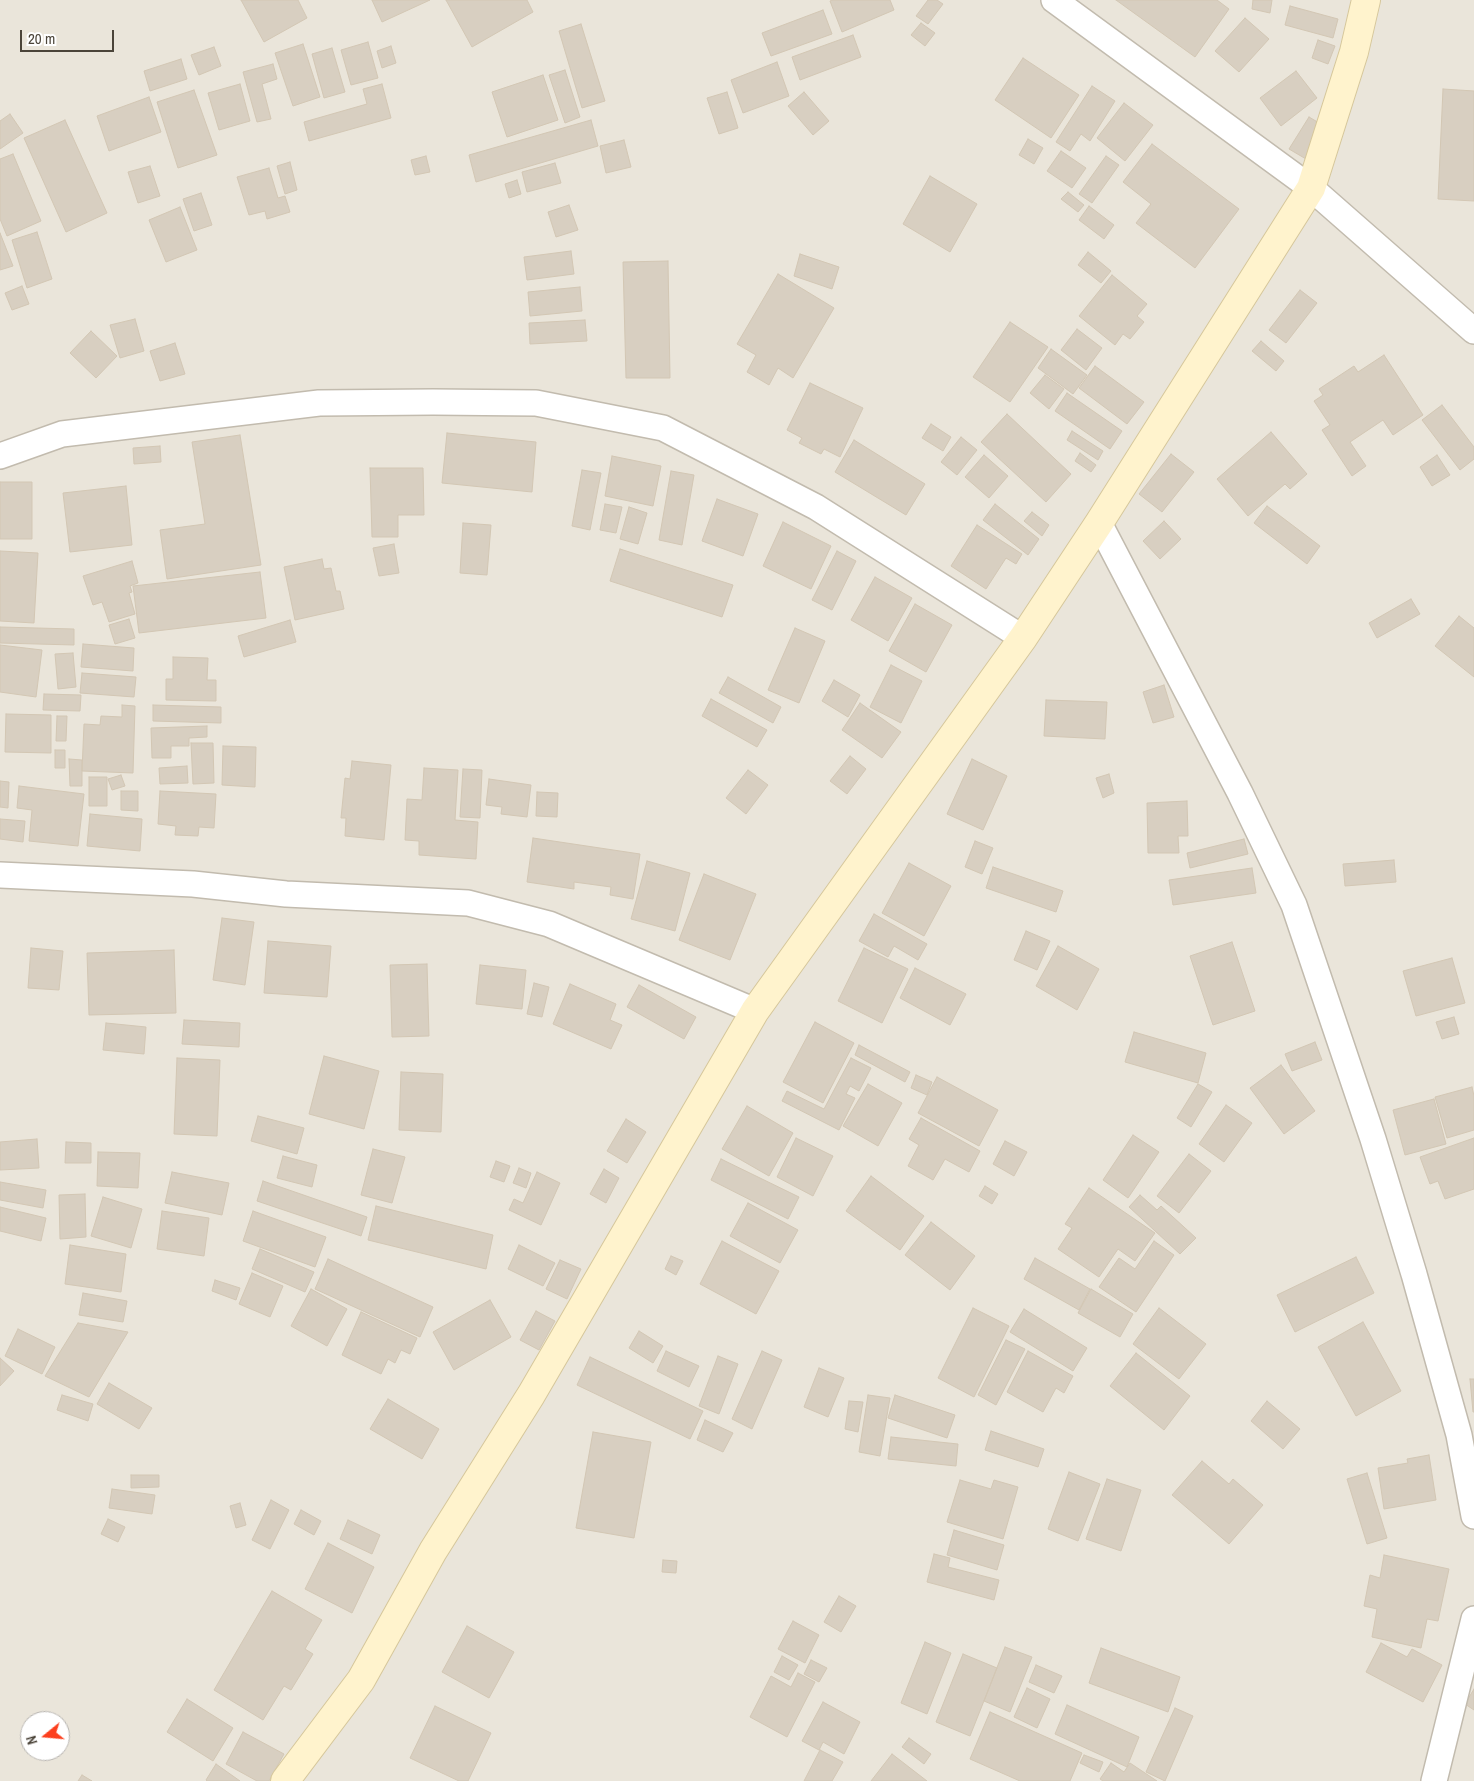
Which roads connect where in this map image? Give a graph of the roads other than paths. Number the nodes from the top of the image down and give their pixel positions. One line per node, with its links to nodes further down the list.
1 (1054, 0): 3 (street)
2 (1366, 0): 3 (street)
3 (1311, 188): 4 (street); 6 (street)
4 (1474, 331)
5 (0, 456): 7 (street)
6 (1099, 523): 7 (street); 10 (street)
7 (1023, 638): 9 (street)
8 (0, 875): 9 (street)
9 (756, 1011): 12 (street)
10 (1474, 1516)
11 (1474, 1619): 13 (street)
12 (285, 1781)
13 (1434, 1781)

